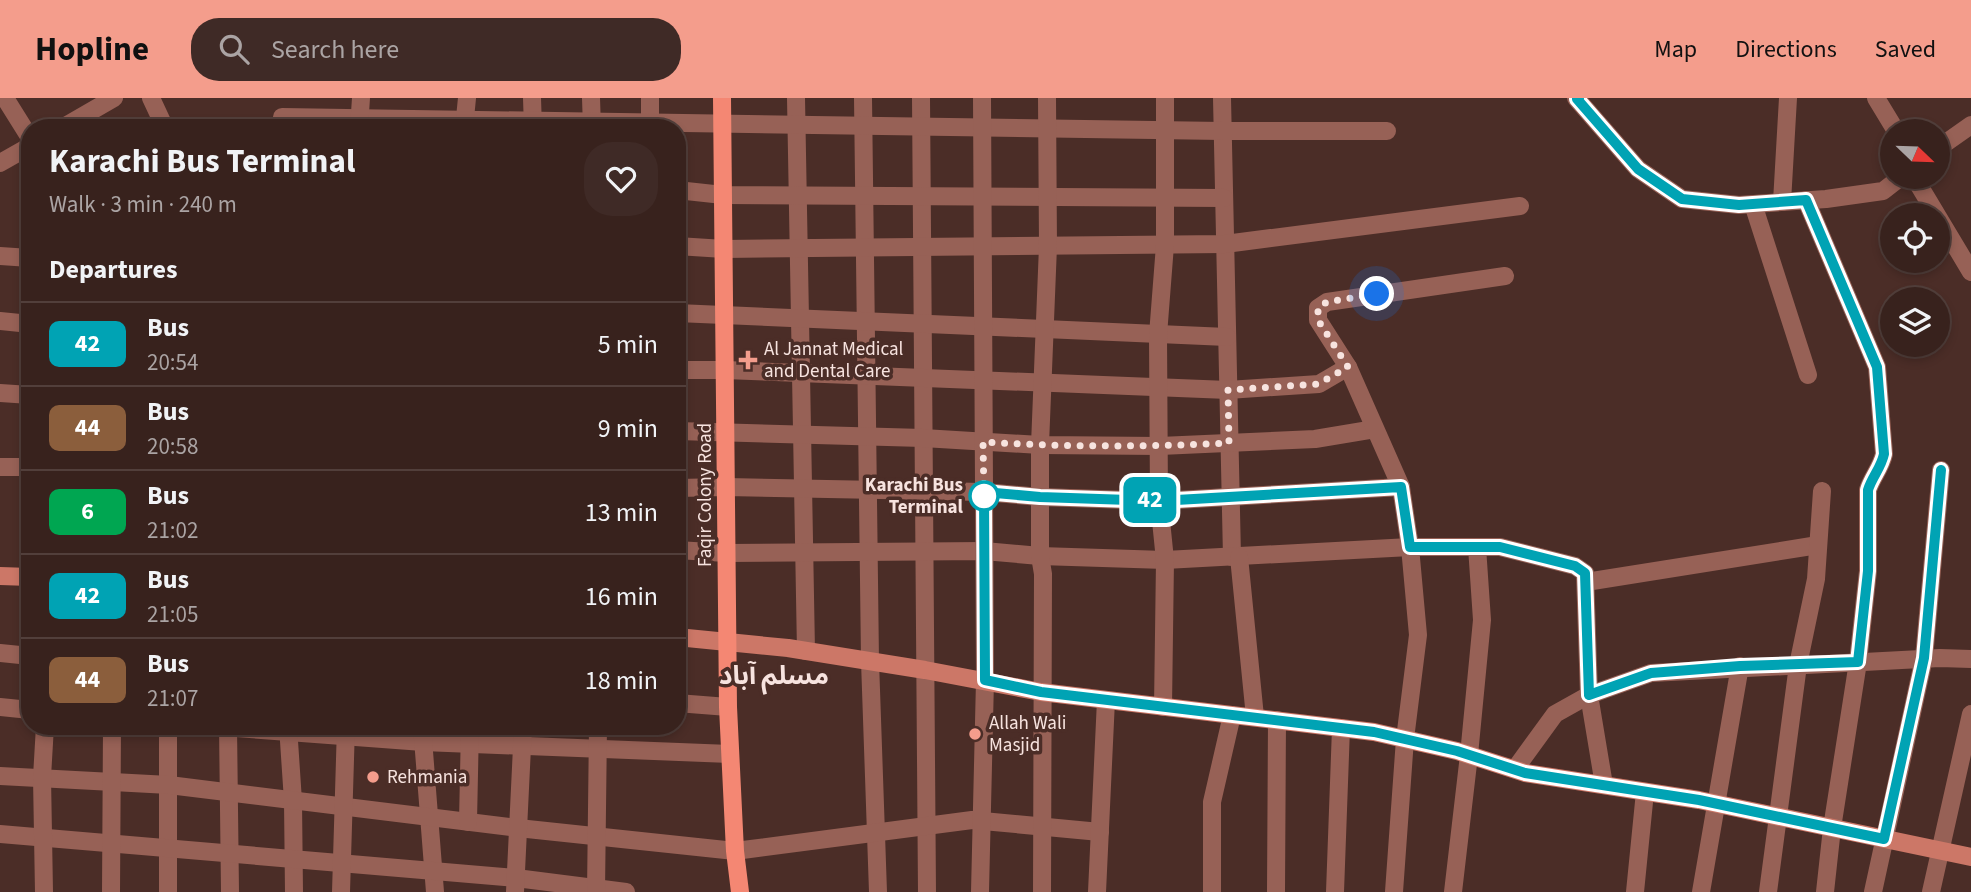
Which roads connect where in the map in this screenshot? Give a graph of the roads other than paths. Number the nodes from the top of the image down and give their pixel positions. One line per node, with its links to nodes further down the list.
1 (5, 98): 30 (street)
2 (113, 98): 21 (street)
3 (151, 98): 22 (street)
4 (361, 98): 24 (street)
5 (467, 98): 25 (street)
6 (532, 98): 26 (street)
7 (591, 98): 27 (street)
8 (650, 98): 28 (street)
9 (722, 98): 31 (main road, Faqir Colony Road)
10 (796, 98): 33 (street)
11 (863, 98): 35 (street)
12 (921, 98): 36 (street)
13 (982, 98): 37 (street)
14 (1047, 98): 38 (street)
15 (1165, 98): 39 (street)
16 (1222, 98): 40 (street)
17 (1578, 98): 58 (street)
18 (1788, 98): 57 (street)
19 (1876, 98): 29 (street)
20 (282, 117): 23 (street)
21 (77, 119)
22 (161, 119)
23 (304, 119)
24 (359, 119)
25 (465, 119)
26 (532, 119)
27 (592, 119)
28 (650, 119)
29 (1889, 119)
30 (21, 124)
31 (723, 124): 32 (street); 33 (street); 48 (main road, Faqir Colony Road)
32 (686, 125)
33 (797, 125): 35 (street); 49 (street)
34 (1971, 125): 42 (street)
35 (864, 126): 36 (street); 50 (street)
36 (922, 127): 37 (street); 51 (street)
37 (983, 128): 38 (street); 52 (street)
38 (1047, 129): 39 (street); 53 (street)
39 (1165, 131): 40 (street); 54 (street)
40 (1223, 131): 41 (street); 55 (street)
41 (1387, 131)
42 (1950, 140)
43 (21, 151): 44 (street)
44 (0, 163)
45 (1886, 189): 56 (street)
46 (1921, 189): 71 (street)
47 (686, 191): 48 (street)
48 (723, 195): 49 (street); 67 (main road, Faqir Colony Road)
49 (798, 196): 50 (street); 68 (street)
50 (864, 196): 51 (street); 66 (street)
51 (922, 196): 52 (street); 64 (street)
52 (983, 196): 53 (street); 65 (street)
53 (1048, 197): 54 (street); 62 (street)
54 (1165, 197): 55 (street); 61 (street)
55 (1224, 198): 60 (street)
56 (1806, 200): 57 (street); 144 (street)
57 (1782, 202): 58 (street)
58 (1753, 204): 89 (street)
59 (1520, 206): 60 (street)
60 (1225, 244): 61 (street); 83 (street)
61 (1165, 245): 62 (street); 82 (street)
62 (1048, 246): 65 (street); 81 (street)
63 (686, 247): 67 (street)
64 (922, 247): 65 (street); 66 (street); 79 (street)
65 (983, 247): 80 (street)
66 (865, 248): 68 (street); 76 (street)
67 (724, 249): 68 (street); 74 (main road, Faqir Colony Road)
68 (799, 249): 75 (street)
69 (0, 256): 70 (street)
70 (21, 257)
71 (1971, 272)
72 (1504, 276): 84 (street)
73 (686, 313): 74 (street)
74 (725, 314): 75 (street); 86 (main road, Faqir Colony Road)
75 (800, 317): 76 (street); 87 (street)
76 (866, 320): 79 (street); 88 (street)
77 (0, 321): 78 (street)
78 (21, 323)
79 (922, 323): 80 (street); 90 (street)
80 (983, 326): 81 (street); 91 (street)
81 (1045, 329): 82 (street); 92 (street)
82 (1158, 335): 83 (street); 93 (street)
83 (1227, 337): 94 (street)
84 (1348, 367): 94 (street); 97 (street)
85 (686, 370): 86 (street)
86 (725, 370): 87 (street); 99 (main road, Faqir Colony Road)
87 (801, 373): 88 (street); 100 (street)
88 (866, 375): 90 (street); 101 (street)
89 (1808, 375)
90 (923, 378): 91 (street); 102 (street)
91 (984, 380): 92 (street); 103 (street)
92 (1042, 382): 93 (street); 105 (street)
93 (1158, 388): 94 (street); 106 (street)
94 (1228, 390): 104 (street)
95 (0, 393): 96 (street)
96 (21, 394)
97 (1375, 429): 104 (street); 111 (street)
98 (686, 432): 99 (street)
99 (726, 434): 100 (street); 110 (main road, Faqir Colony Road)
100 (802, 435): 101 (street); 113 (street)
101 (867, 436): 102 (street); 114 (street)
102 (923, 438): 103 (street); 115 (street)
103 (983, 442): 105 (street); 117 (street)
104 (1229, 443): 106 (street); 119 (street)
105 (1040, 446): 106 (street); 118 (street)
106 (1160, 446): 120 (street)
107 (0, 467): 108 (street)
108 (21, 467)
109 (1941, 470): 141 (street)
110 (726, 486): 112 (street); 113 (street); 128 (main road, Faqir Colony Road)
111 (1401, 487): 119 (street); 122 (street)
112 (686, 488)
113 (803, 488): 114 (street); 129 (street)
114 (868, 489): 115 (street); 125 (street)
115 (923, 491): 117 (street); 126 (street)
116 (1822, 491): 121 (street)
117 (984, 492): 118 (street); 127 (street)
118 (1040, 497): 120 (street); 130 (street)
119 (1230, 497): 120 (street); 131 (street)
120 (1159, 501): 132 (street)
121 (1818, 545): 135 (street); 145 (street)
122 (1410, 547): 123 (street); 131 (street); 172 (street)
123 (1477, 547): 135 (street); 176 (street)
124 (686, 551): 128 (street)
125 (869, 551): 126 (street); 129 (street); 143 (street)
126 (924, 551): 127 (street); 147 (street)
127 (984, 551): 130 (street); 148 (street)
128 (726, 552): 129 (street); 137 (main road, Faqir Colony Road)
129 (804, 552): 138 (street)
130 (1040, 556): 132 (street); 149 (street)
131 (1235, 557): 132 (street); 159 (street)
132 (1165, 560): 155 (street)
133 (0, 576): 134 (main road)
134 (21, 577)
135 (1586, 582): 150 (street)
136 (686, 638): 137 (main road)
137 (727, 642): 138 (main road); 154 (main road, Faqir Colony Road)
138 (806, 651): 143 (main road)
139 (0, 653): 140 (street)
140 (21, 655)
141 (1924, 658): 142 (street); 144 (street); 201 (street)
142 (1971, 659)
143 (870, 661): 147 (main road); 197 (street)
144 (1858, 662): 145 (street); 195 (street)
145 (1798, 665): 146 (street); 188 (street)
146 (1740, 666): 150 (street); 186 (street)
147 (925, 670): 148 (main road); 192 (street)
148 (985, 680): 149 (main road); 190 (street)
149 (1041, 692): 151 (main road); 193 (street)
150 (1589, 695): 177 (street); 182 (street)
151 (1106, 700): 155 (main road); 196 (street)
152 (686, 704): 154 (street)
153 (0, 706): 156 (street)
154 (728, 707): 175 (main road, Faqir Colony Road)
155 (1163, 707): 158 (main road)
156 (21, 709)
157 (1971, 714): 204 (street)
158 (1231, 715): 159 (main road); 227 (street)
159 (1255, 718): 160 (main road)
160 (1277, 720): 161 (main road); 228 (street)
161 (1341, 728): 172 (main road); 229 (street)
162 (44, 735): 179 (street)
163 (112, 735): 180 (street)
164 (168, 735): 181 (street)
165 (228, 735): 184 (street)
166 (288, 735): 185 (street)
167 (346, 735): 187 (street)
168 (423, 735): 189 (street)
169 (470, 735): 173 (street); 191 (street)
170 (523, 735): 173 (street)
171 (597, 735): 174 (street)
172 (1405, 739): 176 (main road); 230 (street)
173 (522, 746): 174 (street); 194 (street)
174 (597, 749): 175 (street); 199 (street)
175 (730, 754): 205 (main road, Faqir Colony Road)
176 (1469, 755): 177 (main road); 231 (street)
177 (1515, 769): 182 (main road)
178 (0, 776): 179 (street)
179 (42, 777): 180 (street); 200 (street)
180 (112, 780): 181 (street); 202 (street)
181 (169, 785): 184 (street); 203 (street)
182 (1604, 785): 183 (main road)
183 (1644, 792): 186 (main road); 232 (street)
184 (229, 793): 185 (street); 206 (street)
185 (293, 801): 187 (street); 208 (street)
186 (1715, 804): 188 (main road); 233 (street)
187 (344, 807): 189 (street); 209 (street)
188 (1778, 817): 195 (main road); 234 (street)
189 (429, 818): 191 (street); 210 (street)
190 (981, 821): 192 (street); 193 (street); 224 (street)
191 (468, 822): 194 (street)
192 (926, 826): 197 (street); 223 (street)
193 (1044, 826): 196 (street); 225 (street)
194 (518, 828): 199 (street); 211 (street)
195 (1832, 828): 201 (main road); 235 (street)
196 (1100, 831): 226 (street)
197 (876, 832): 205 (street); 222 (street)
198 (0, 834): 200 (street)
199 (596, 836): 205 (street); 212 (street)
200 (44, 838): 202 (street); 213 (street)
201 (1884, 839): 204 (main road); 236 (street)
202 (112, 844): 203 (street); 214 (street)
203 (169, 849): 206 (street); 215 (street)
204 (1939, 850): 207 (main road); 237 (street)
205 (735, 851): 221 (main road, Faqir Colony Road)
206 (229, 854): 208 (street); 216 (street)
207 (1971, 857)
208 (293, 860): 209 (street); 217 (street)
209 (342, 864): 210 (street); 218 (street)
210 (433, 873): 211 (street); 219 (street)
211 (515, 885): 212 (street)
212 (596, 890): 220 (street)
213 (44, 892)
214 (111, 892)
215 (168, 892)
216 (230, 892)
217 (293, 892)
218 (341, 892)
219 (435, 892)
220 (626, 892)
221 (740, 892)
222 (878, 892)
223 (927, 892)
224 (980, 892)
225 (1042, 892)
226 (1097, 892)
227 (1212, 892)
228 (1276, 892)
229 (1335, 892)
230 (1394, 892)
231 (1453, 892)
232 (1635, 892)
233 (1701, 892)
234 (1768, 892)
235 (1825, 892)
236 (1873, 892)
237 (1931, 892)

